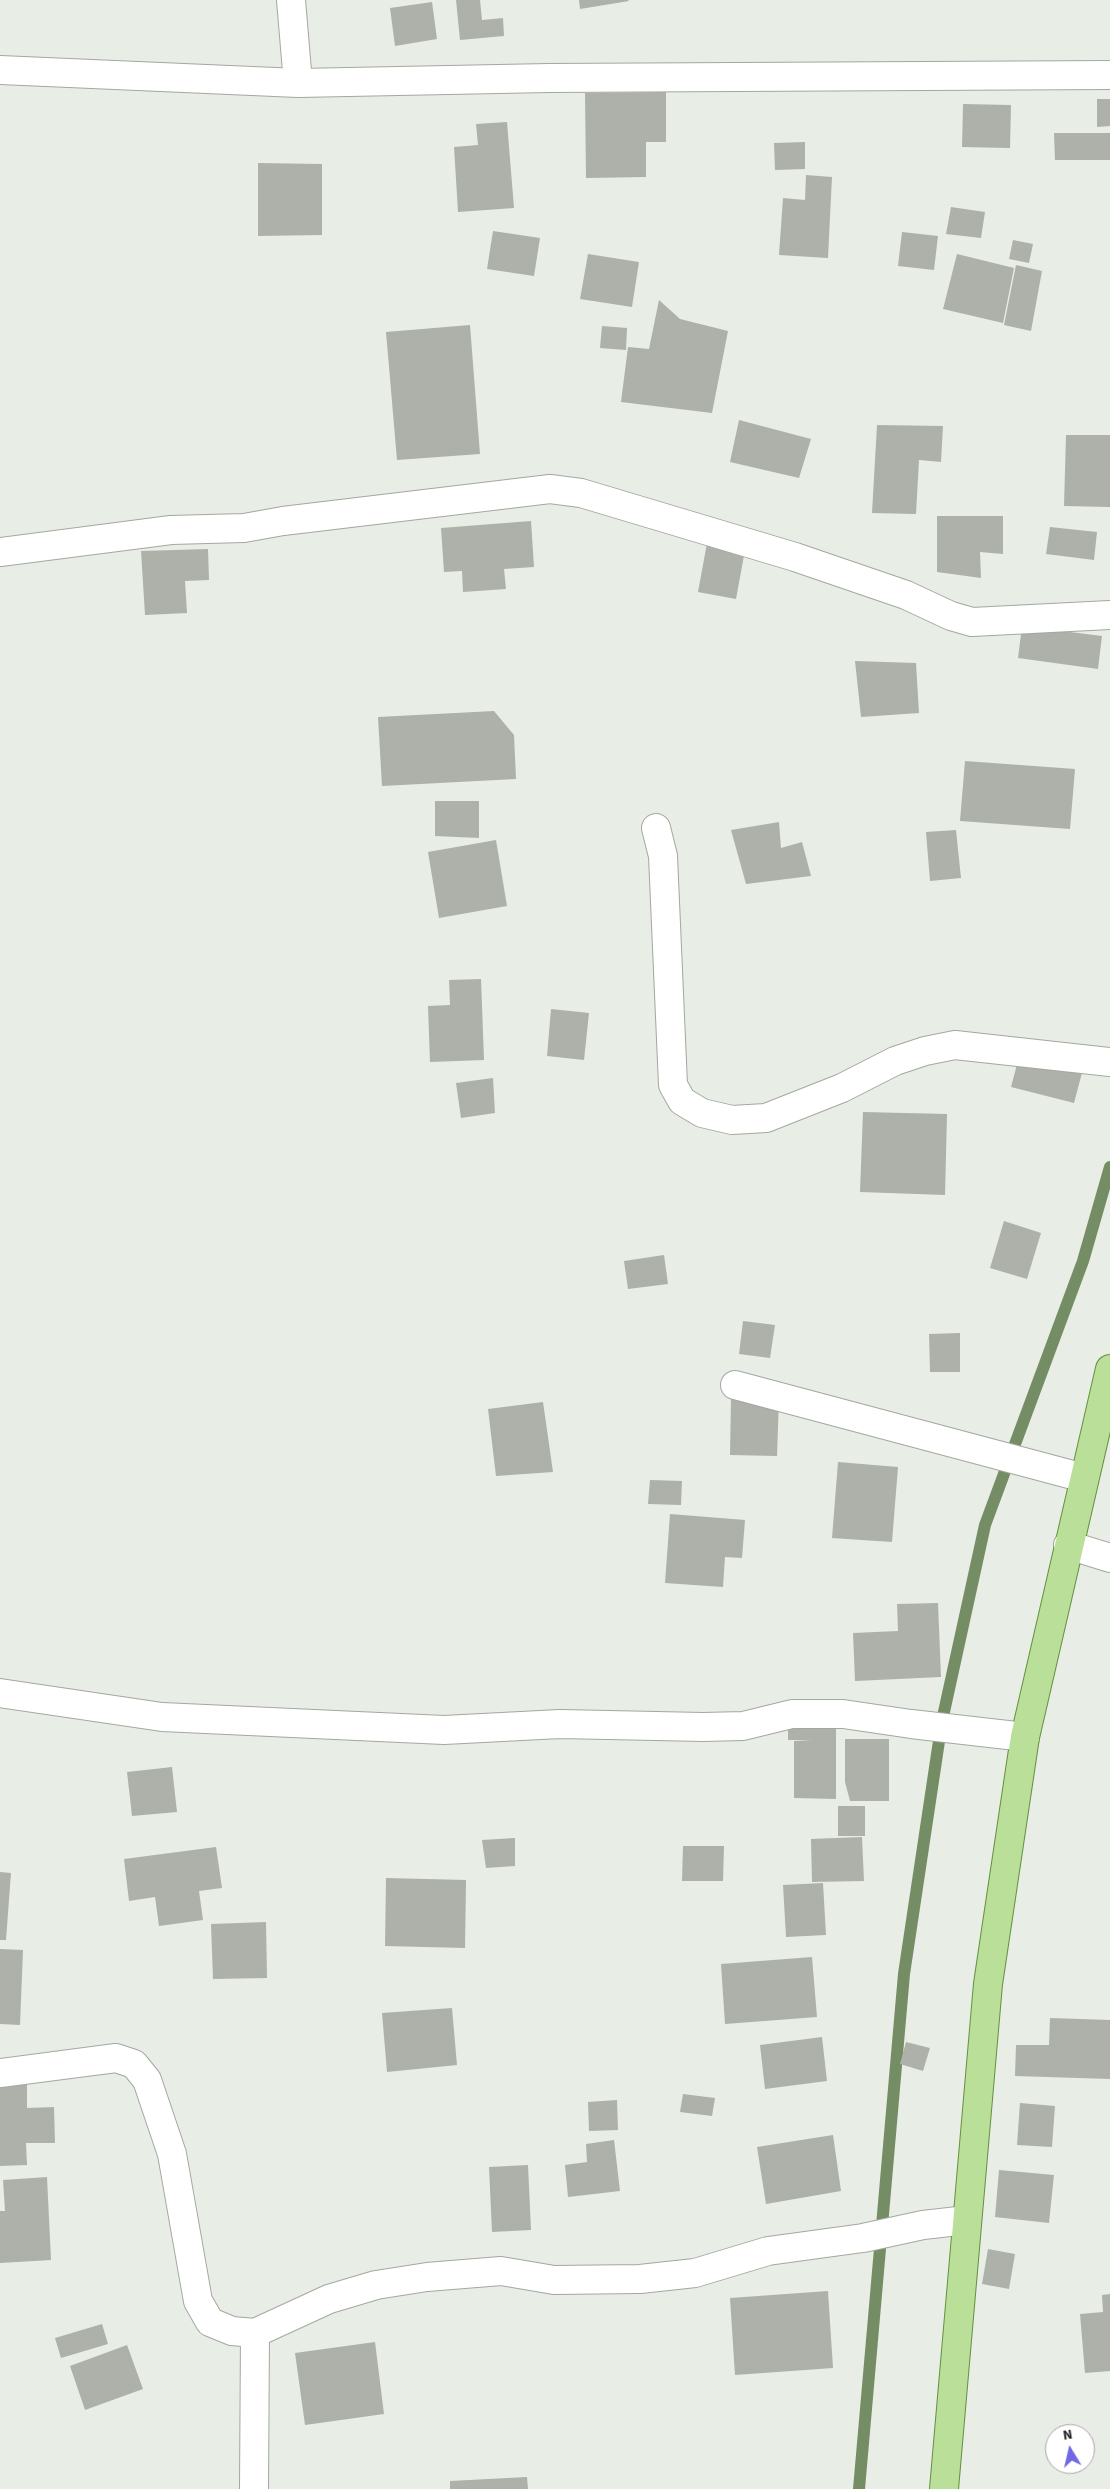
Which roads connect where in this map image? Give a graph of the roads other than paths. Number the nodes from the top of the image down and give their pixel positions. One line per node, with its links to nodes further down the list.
1 (291, 0): 4 (street)
2 (0, 70): 4 (street)
3 (1110, 75): 4 (street)
4 (298, 83)
5 (0, 552): 6 (street)
6 (1110, 615)
7 (656, 828): 8 (street)
8 (1110, 1062)
9 (1110, 1369): 11 (main road)
10 (735, 1384): 11 (street)
11 (1084, 1478): 12 (main road)
12 (1068, 1546): 13 (street); 15 (main road)
13 (1110, 1558)
14 (0, 1693): 15 (street)
15 (1025, 1737): 17 (main road)
16 (0, 2073): 18 (street)
17 (967, 2220): 18 (street); 20 (main road)
18 (254, 2333): 19 (street)
19 (254, 2489)
20 (944, 2489)

